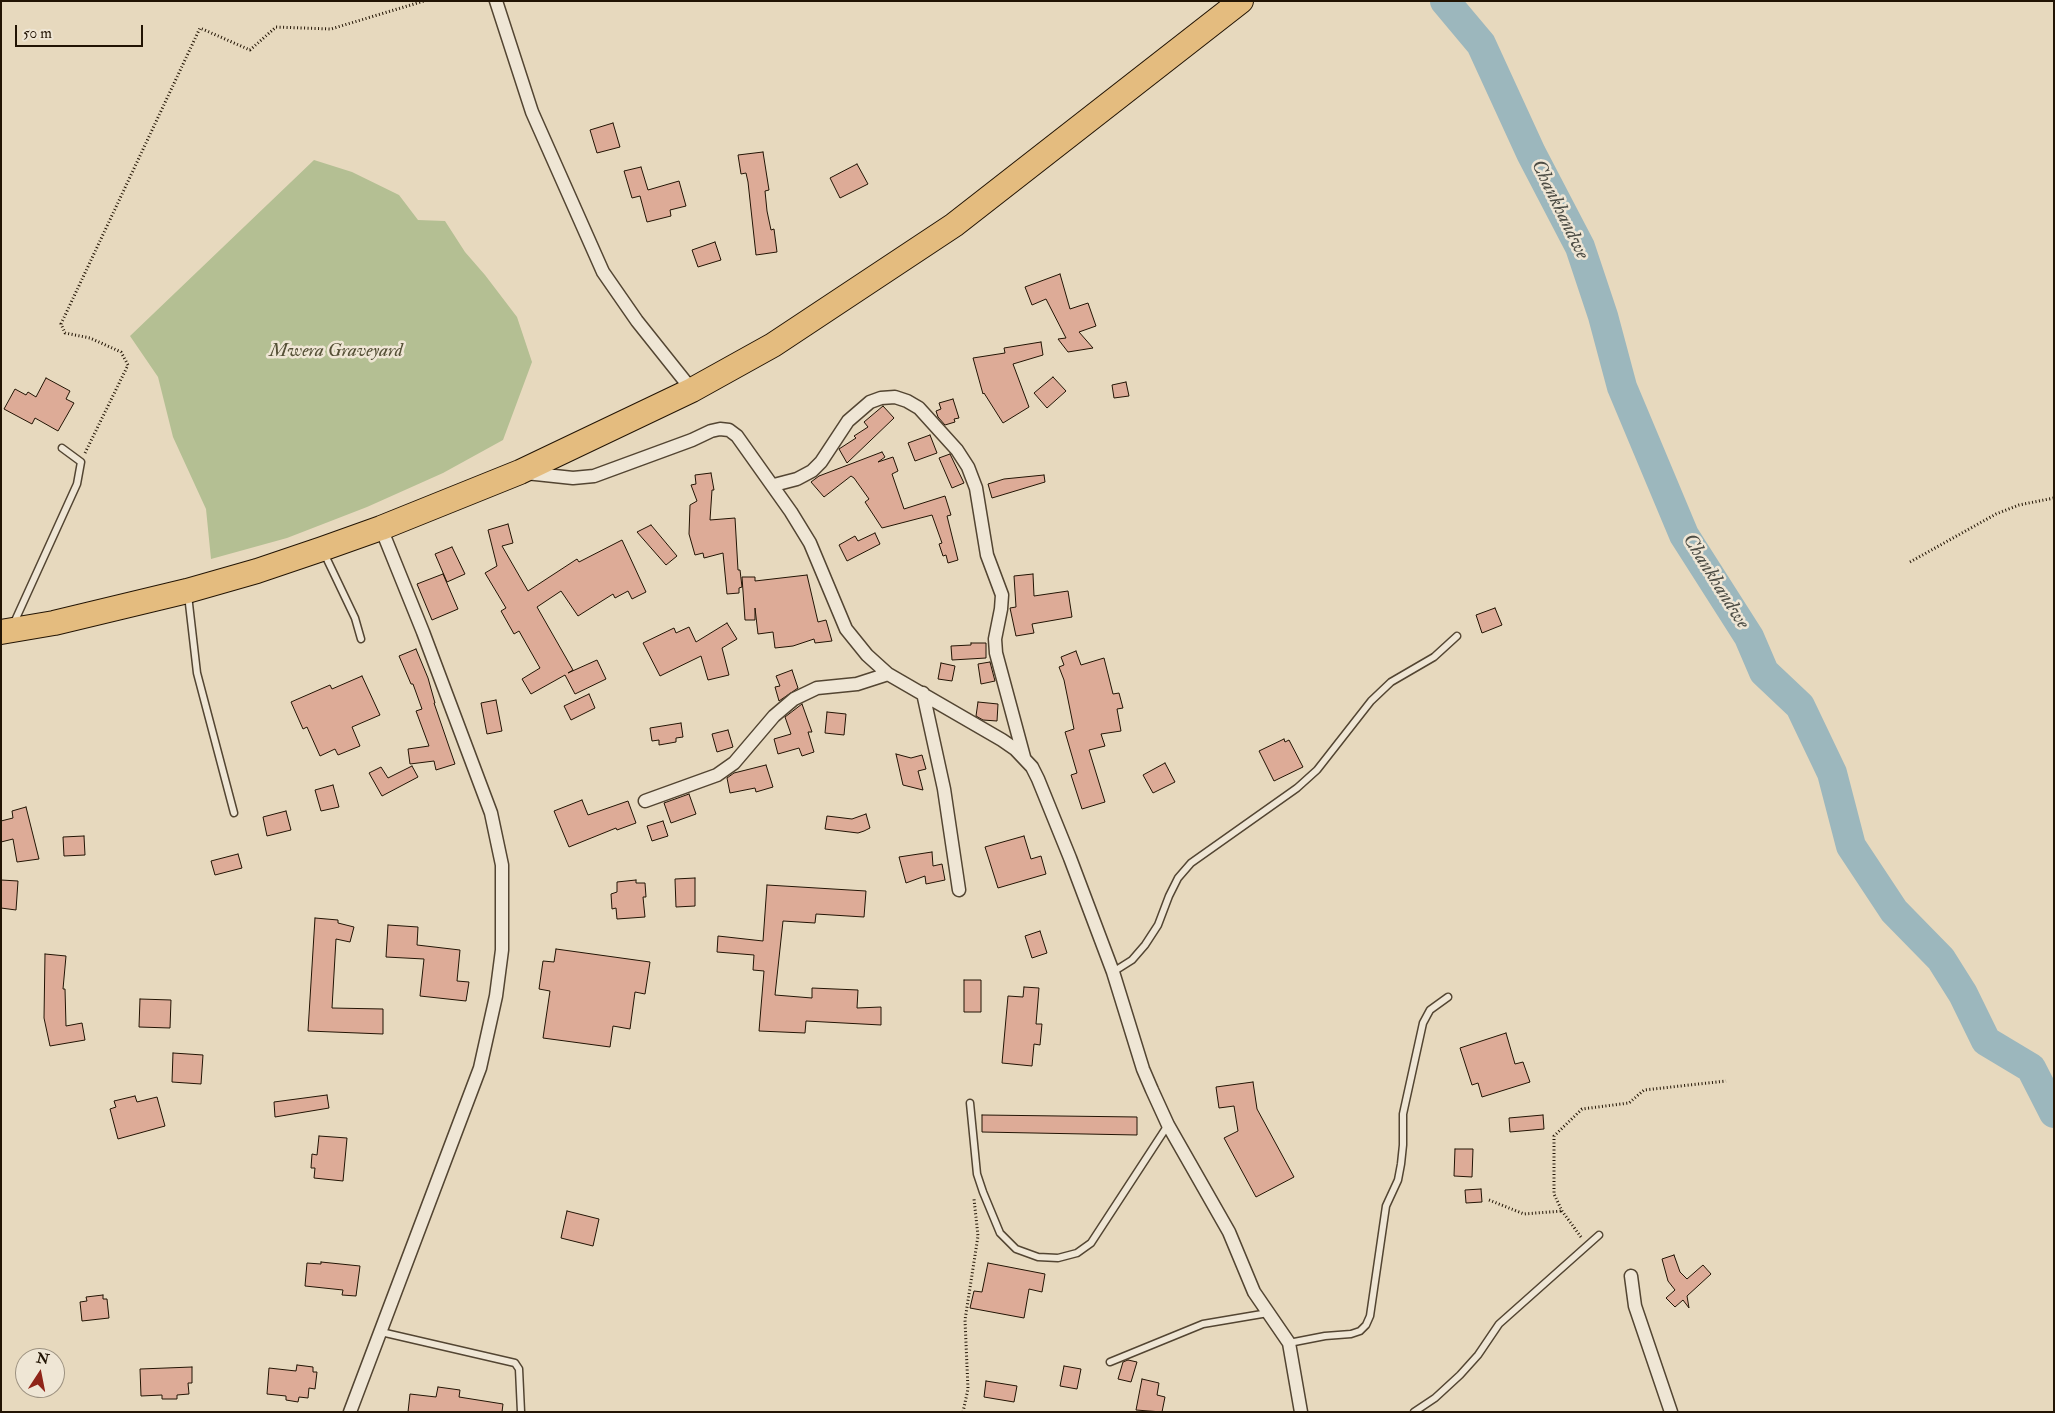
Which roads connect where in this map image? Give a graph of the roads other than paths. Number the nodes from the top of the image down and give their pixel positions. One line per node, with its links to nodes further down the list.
1 (496, 1): 3 (street)
2 (1235, 4): 3 (highway)
3 (692, 390): 5 (highway)
4 (62, 448): 10 (lane)
5 (520, 472): 6 (street); 7 (highway)
6 (774, 486): 13 (street); 15 (street)
7 (381, 528): 8 (highway); 26 (street)
8 (322, 549): 9 (highway); 12 (lane)
9 (187, 591): 10 (highway); 17 (lane)
10 (6, 631)
11 (1457, 636): 19 (lane)
12 (361, 639)
13 (888, 674): 14 (street); 16 (street)
14 (923, 693): 15 (street); 18 (street)
15 (1025, 759): 19 (street)
16 (645, 801)
17 (234, 813)
18 (959, 890)
19 (1113, 972): 22 (street)
20 (1448, 997): 27 (lane)
21 (970, 1103): 22 (lane)
22 (1168, 1126): 25 (street)
23 (1599, 1235): 32 (lane)
24 (1631, 1276): 33 (street)
25 (1268, 1313): 27 (street); 28 (lane)
26 (381, 1332): 29 (street); 30 (lane)
27 (1289, 1343): 31 (street)
28 (1110, 1362)
29 (350, 1412)
30 (521, 1412)
31 (1301, 1412)
32 (1414, 1412)
33 (1671, 1412)

